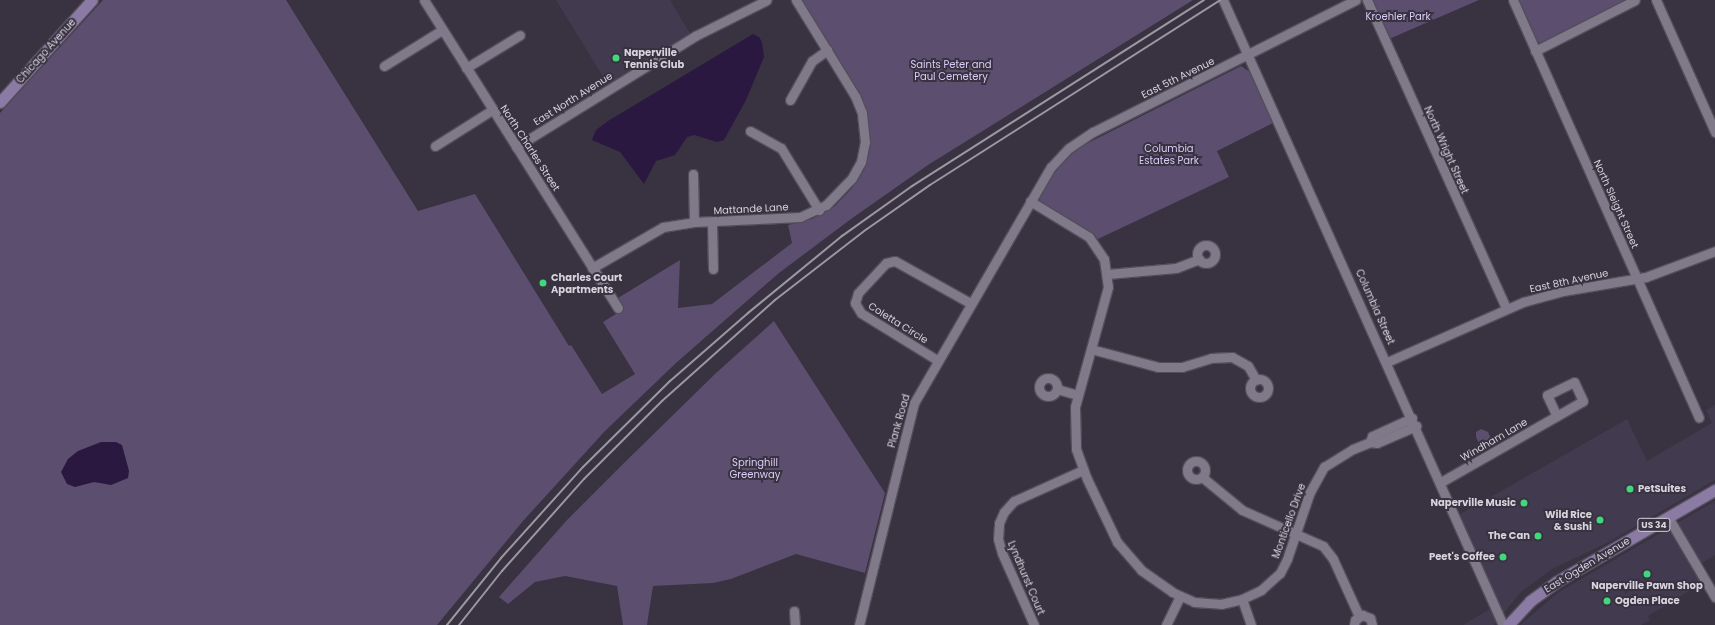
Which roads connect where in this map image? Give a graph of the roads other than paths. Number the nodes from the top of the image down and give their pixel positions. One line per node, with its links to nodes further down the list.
1 (92, 0): 19 (main road, Chicago Avenue)
2 (424, 0): 11 (street, North Charles Street)
3 (767, 0): 24 (street, East North Avenue)
4 (796, 0): 13 (street, Mattande Lane)
5 (1223, 0): 15 (street, Columbia Street)
6 (1356, 0): 15 (street, East 5th Avenue)
7 (1367, 0): 38 (street, North Wright Street)
8 (1513, 0): 14 (street, North Sleight Street)
9 (1635, 0): 14 (street)
10 (1656, 0): 22 (street)
11 (442, 30): 16 (street); 17 (street, North Charles Street)
12 (520, 35): 17 (street)
13 (827, 50): 18 (street); 27 (street, Mattande Lane)
14 (1535, 50): 35 (street, North Sleight Street)
15 (1248, 55): 26 (street, East 5th Avenue); 41 (street, Columbia Street)
16 (384, 66)
17 (466, 68): 20 (street, North Charles Street)
18 (790, 100)
19 (0, 102)
20 (492, 110): 23 (street); 24 (street, North Charles Street)
21 (750, 131): 27 (street)
22 (1715, 132)
23 (435, 146)
24 (516, 147): 32 (street, North Charles Street)
25 (693, 174): 28 (street)
26 (1030, 201): 34 (street, Monticello Drive); 36 (street, Plank Road)
27 (819, 210): 29 (street, Mattande Lane)
28 (694, 222): 29 (street, Mattande Lane); 32 (street, Mattande Lane)
29 (712, 222): 33 (street)
30 (1715, 251): 35 (street, East 8th Avenue)
31 (1199, 259): 34 (street)
32 (592, 268): 37 (street, North Charles Street)
33 (713, 269)
34 (1108, 274): 39 (street, Monticello Drive)
35 (1637, 278): 38 (street, East 8th Avenue); 46 (street, North Sleight Street)
36 (970, 303): 40 (street, Plank Road); 40 (street, Coletta Circle)
37 (618, 308)
38 (1506, 308): 41 (street, East 8th Avenue)
39 (1090, 349): 42 (street); 44 (street, Monticello Drive)
40 (937, 360): 60 (street, Plank Road)
41 (1387, 362): 47 (street, Columbia Street)
42 (1256, 380)
43 (1057, 389): 44 (street)
44 (1078, 395): 48 (street, Monticello Drive)
45 (1558, 416): 50 (street, Windham Lane)
46 (1699, 417)
47 (1414, 422): 50 (street, Columbia Street); 53 (street, Monticello Drive)
48 (1083, 470): 54 (street, Monticello Drive); 61 (street, Lyndhurst Court)
49 (1202, 477): 53 (street)
50 (1440, 482): 66 (street, Columbia Street)
51 (1715, 490): 52 (main road, East Ogden Avenue / US 34)
52 (1668, 517): 55 (street); 67 (main road, East Ogden Avenue / US 34)
53 (1297, 534): 56 (street, Monticello Drive); 58 (street)
54 (1180, 596): 56 (street, Monticello Drive); 62 (street)
55 (1715, 597)
56 (1242, 600): 63 (street)
57 (794, 611): 59 (street)
58 (1359, 616): 64 (street); 65 (street)
59 (795, 625)
60 (859, 625)
61 (1034, 625)
62 (1166, 625)
63 (1251, 625)
64 (1354, 625)
65 (1372, 625)
66 (1503, 625)
67 (1508, 625)

